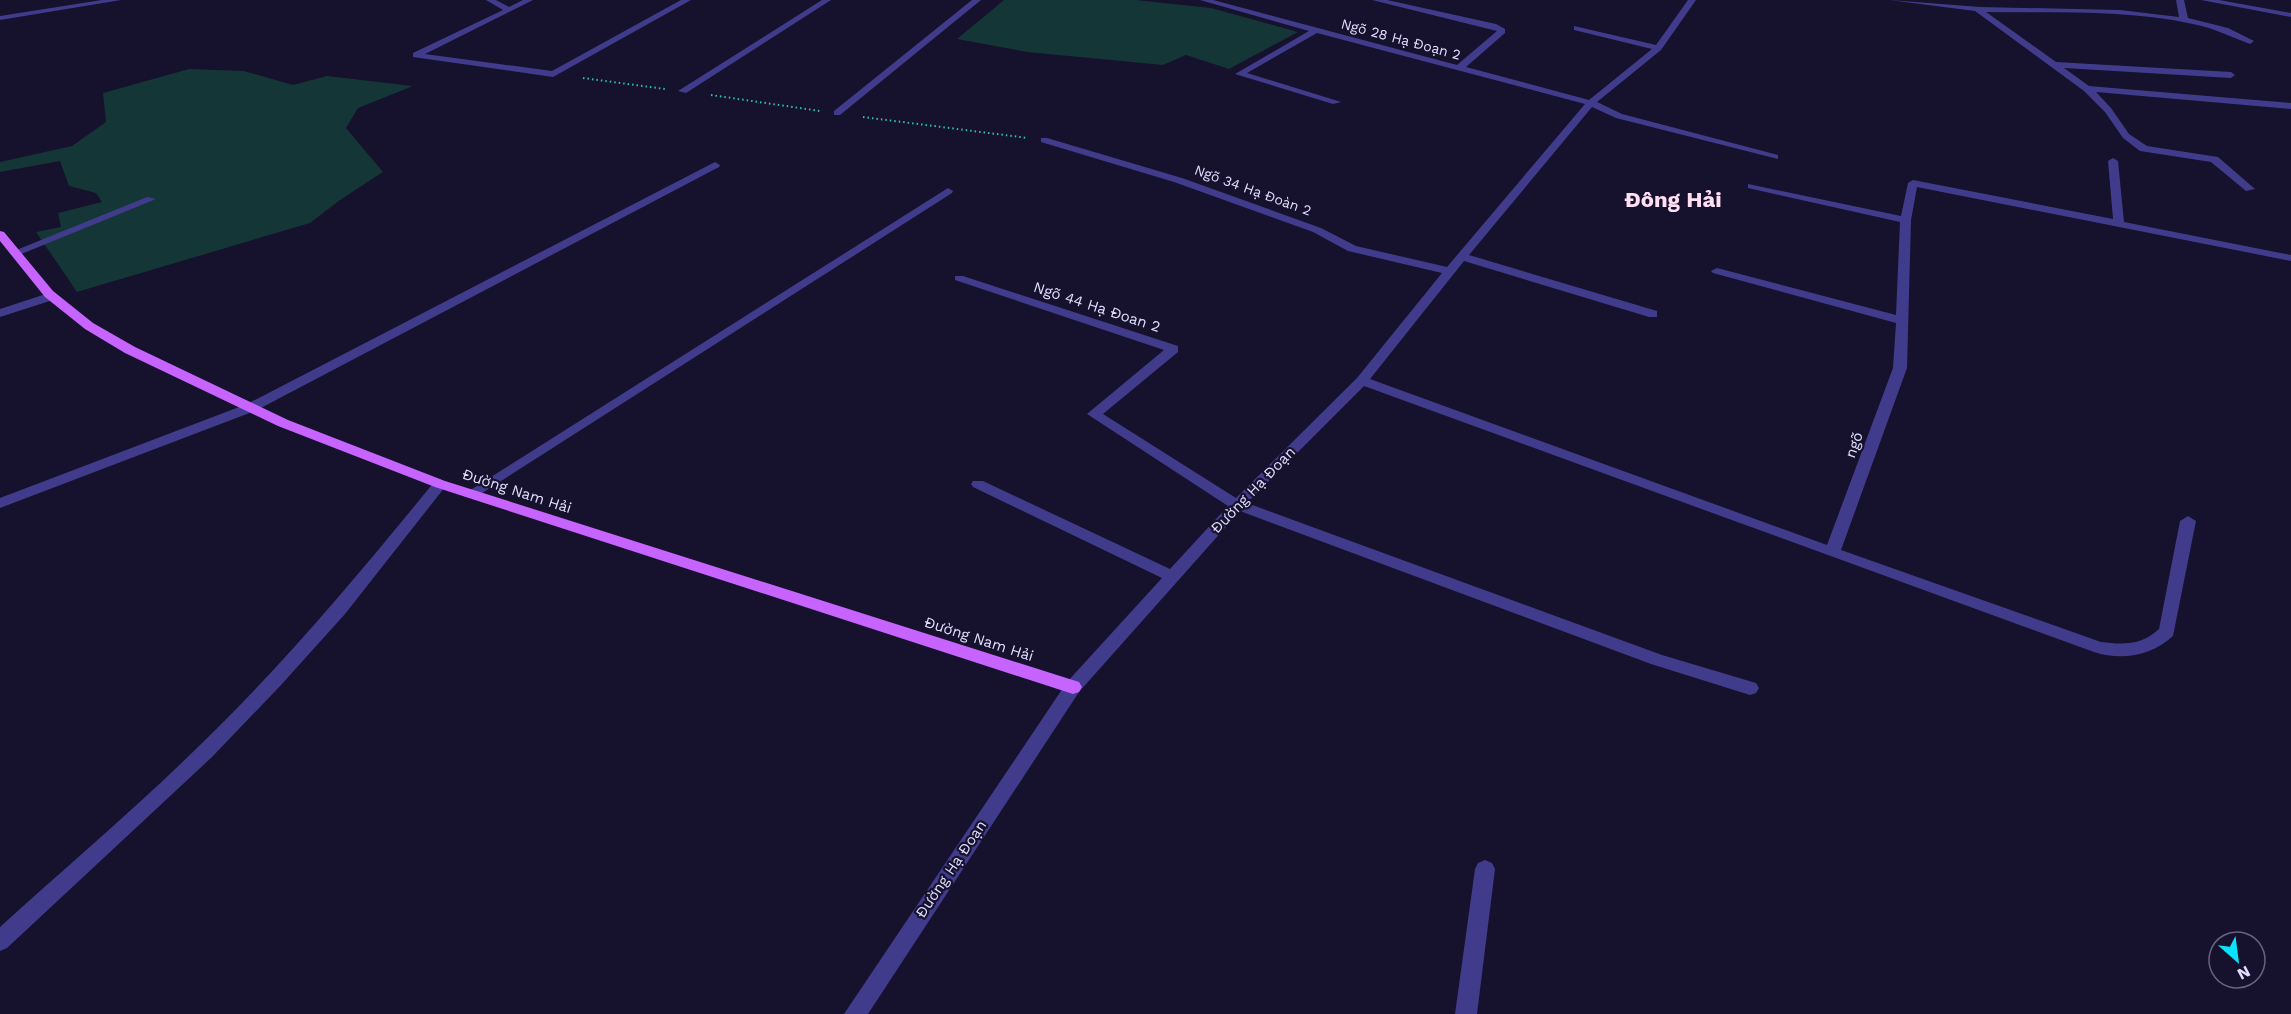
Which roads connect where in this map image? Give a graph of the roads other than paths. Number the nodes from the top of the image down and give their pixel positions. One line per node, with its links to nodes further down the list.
1 (117, 0): 18 (street)
2 (490, 0): 16 (street)
3 (529, 0): 16 (street)
4 (687, 0): 16 (street)
5 (827, 0): 28 (street)
6 (977, 0): 32 (street)
7 (1204, 0): 21 (street, Ngõ 28 Hạ Đoạn 2)
8 (1376, 0): 25 (street)
9 (1692, 0): 23 (street, Đường Hạ Đoạn)
10 (1893, 0): 14 (street)
11 (1944, 0): 14 (street)
12 (2180, 0): 19 (street)
13 (2205, 0): 17 (street)
14 (1955, 7): 15 (street)
15 (1977, 9): 19 (street); 24 (street)
16 (509, 10)
17 (2291, 15)
18 (0, 18)
19 (2184, 20): 22 (street)
20 (1577, 28): 23 (street)
21 (1316, 30): 25 (street, Ngõ 28 Hạ Đoạn 2); 29 (street)
22 (2250, 41)
23 (1658, 48): 30 (street, Đường Hạ Đoạn)
24 (2056, 65): 26 (street); 27 (street)
25 (1458, 68): 30 (street, Ngõ 28 Hạ Đoạn 2)
26 (2231, 75)
27 (2087, 89): 31 (street); 38 (street)
28 (683, 91)
29 (1336, 102)
30 (1591, 103): 34 (street, Ngõ 28 Hạ Đoạn 2); 45 (street, Đường Hạ Đoạn)
31 (2291, 106)
32 (837, 113)
33 (1044, 140): 47 (street, Ngõ 34 Hạ Đoàn 2)
34 (1774, 157)
35 (2113, 161): 42 (street)
36 (715, 165): 55 (street)
37 (1752, 186): 41 (street)
38 (2250, 189)
39 (948, 191): 58 (street)
40 (151, 199): 44 (street)
41 (1906, 220): 42 (street, ngõ); 53 (street, ngõ)
42 (2119, 225): 46 (street, ngõ)
43 (0, 234): 44 (main road, Đường Nam Hải)
44 (15, 253): 50 (main road, Đường Nam Hải)
45 (1462, 257): 47 (street, Đường Hạ Đoạn); 52 (street)
46 (2291, 258)
47 (1450, 271): 54 (street, Đường Hạ Đoạn)
48 (1717, 272): 53 (street)
49 (958, 279): 60 (street, Ngõ 44 Hạ Đoan 2)
50 (52, 296): 51 (street); 55 (main road, Đường Nam Hải)
51 (0, 313)
52 (1653, 314)
53 (1903, 321): 62 (street, ngõ)
54 (1362, 381): 60 (street, Đường Hạ Đoạn); 62 (street)
55 (252, 407): 56 (main road, Đường Nam Hải); 59 (street)
56 (440, 484): 58 (main road, Đường Nam Hải); 67 (street)
57 (978, 484): 63 (street)
58 (471, 494): 64 (main road, Đường Nam Hải)
59 (0, 503)
60 (1237, 505): 63 (street, Đường Hạ Đoạn); 65 (street)
61 (2188, 521): 62 (street)
62 (1833, 553)
63 (1172, 576): 64 (street, Đường Hạ Đoạn)
64 (1073, 687): 68 (street, Đường Hạ Đoạn)
65 (1750, 688)
66 (1485, 869): 69 (street)
67 (0, 941)
68 (855, 1014)
69 (1466, 1014)

